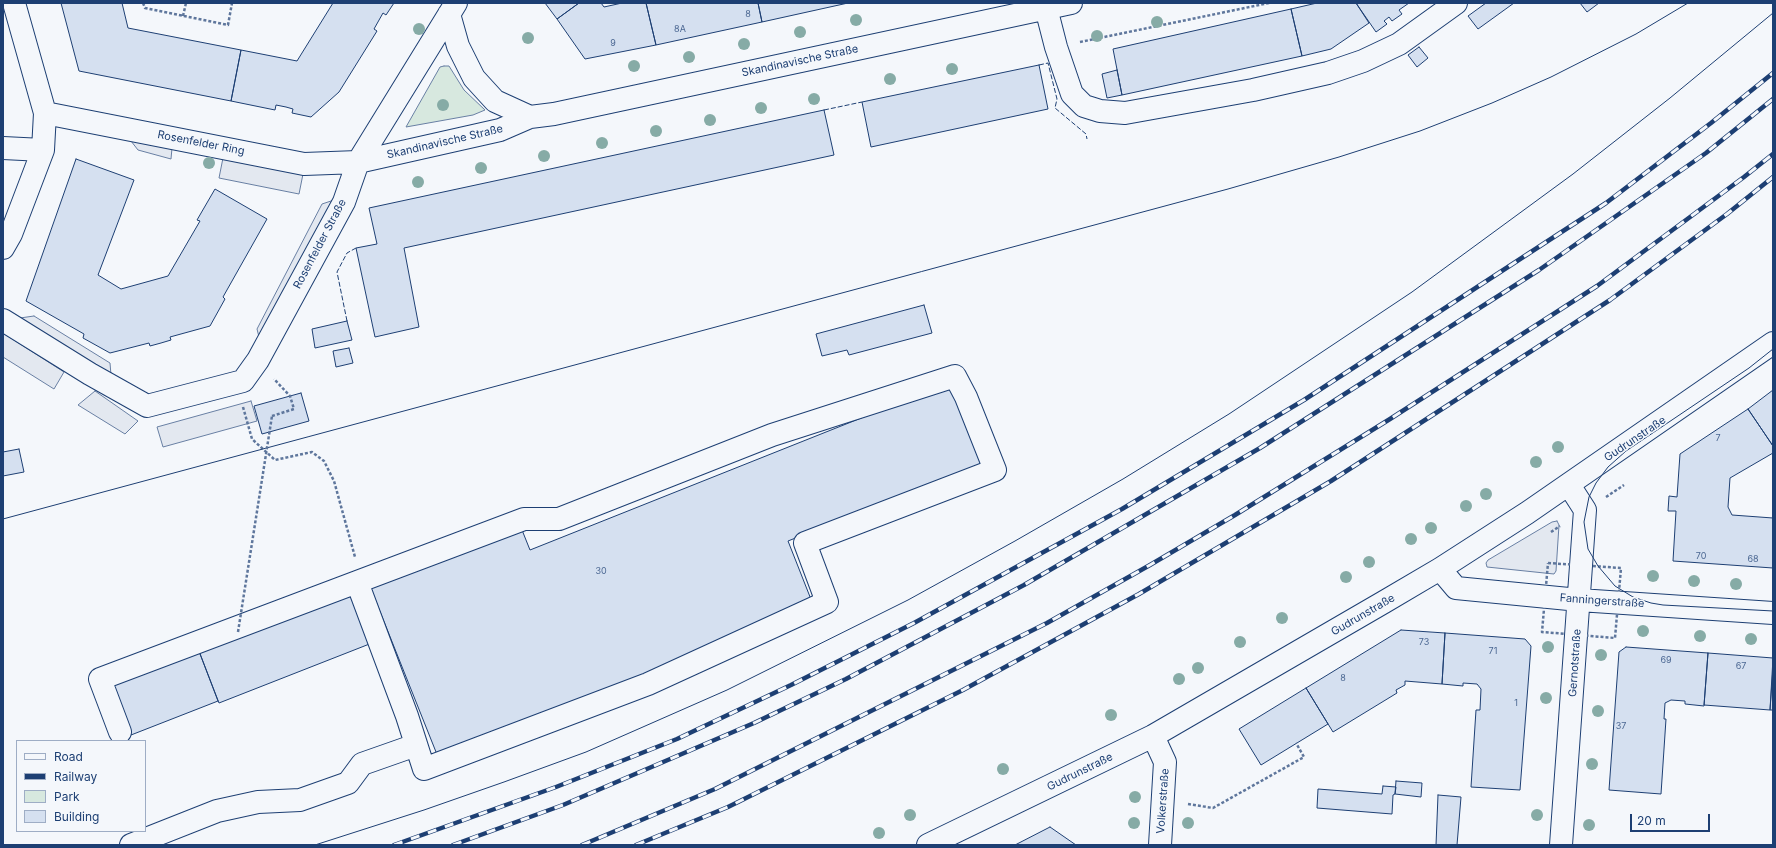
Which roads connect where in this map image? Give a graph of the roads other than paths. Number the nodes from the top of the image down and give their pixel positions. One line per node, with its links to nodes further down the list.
1 (14, 3): 6 (street)
2 (1071, 3): 5 (street, Skandinavische Straße)
3 (1456, 3): 5 (street)
4 (452, 8): 7 (street); 10 (street, Rosenfelder Straße)
5 (1046, 8): 7 (street, Skandinavische Straße)
6 (45, 113): 9 (street); 10 (street, Rosenfelder Ring)
7 (530, 117): 10 (street, Skandinavische Straße)
8 (3, 148): 9 (street)
9 (43, 150): 11 (street)
10 (358, 162): 12 (street, Rosenfelder Straße)
11 (3, 248)
12 (3, 320)
13 (1773, 343): 14 (street, Gudrunstraße)
14 (1569, 485): 15 (street, Gudrunstraße); 17 (street, Gernotstraße)
15 (1440, 569): 17 (street, Fanningerstraße); 20 (street, Gudrunstraße)
16 (361, 581): 19 (street); 21 (street); 21 (street)
17 (1579, 600): 18 (street, Fanningerstraße); 25 (street, Gernotstraße)
18 (1773, 613)
19 (120, 732)
20 (1153, 736): 23 (street, Gudrunstraße); 24 (street, Volkerstraße)
21 (416, 744): 22 (street)
22 (131, 845)
23 (928, 845)
24 (1160, 845)
25 (1562, 845)

